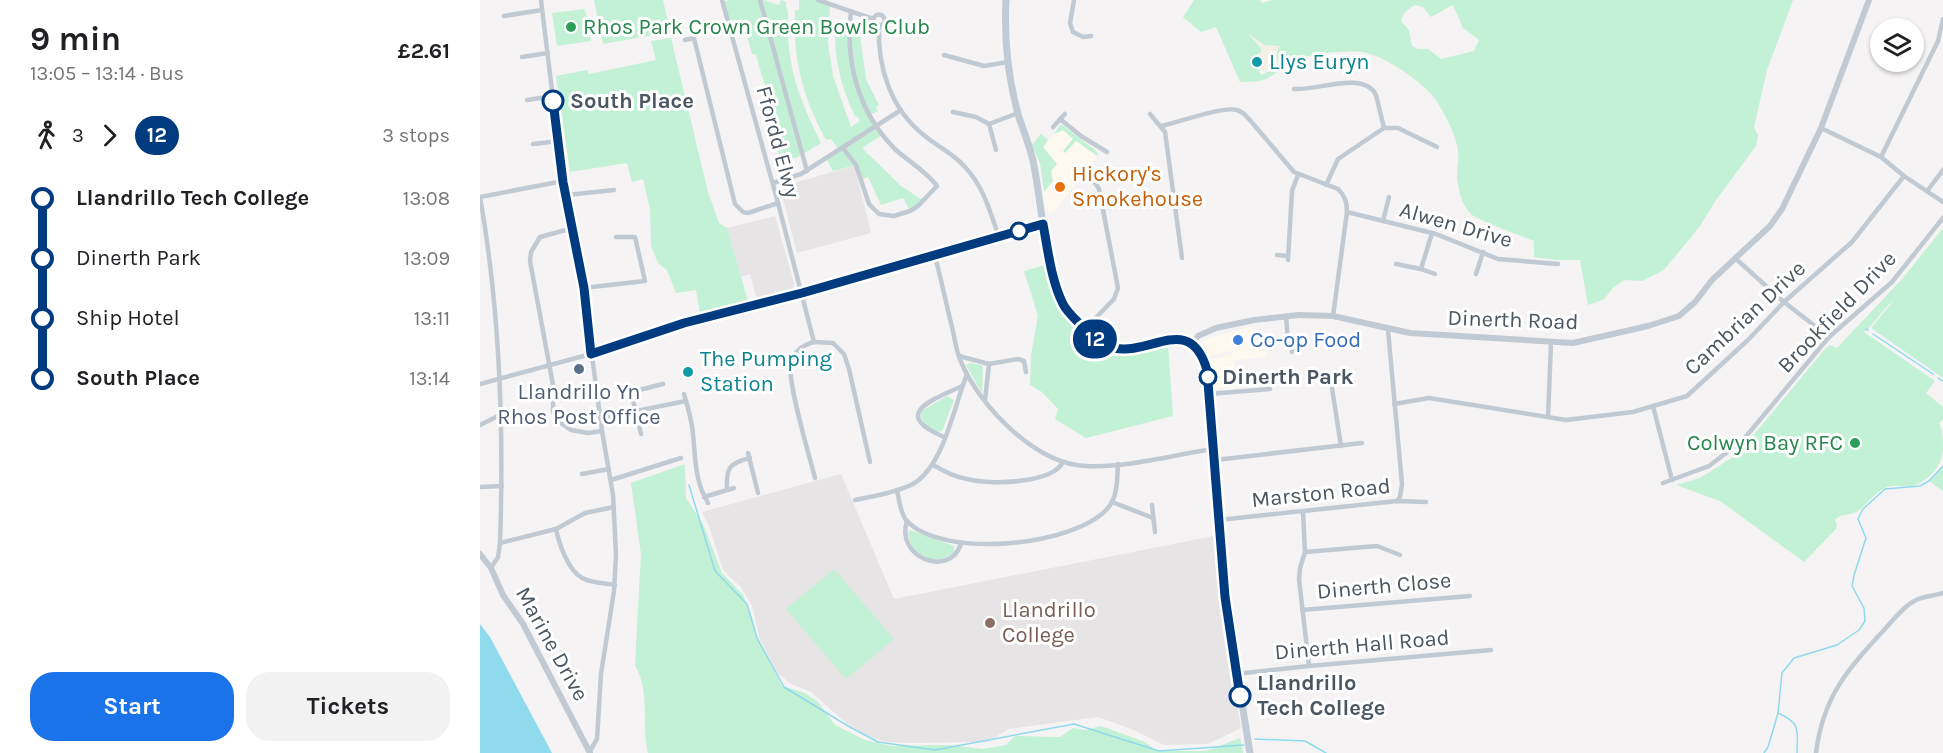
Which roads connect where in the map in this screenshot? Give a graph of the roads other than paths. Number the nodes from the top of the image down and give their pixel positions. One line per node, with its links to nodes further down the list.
1 (541, 0): 8 (street)
2 (722, 0): 49 (street, Ffordd Elwy)
3 (760, 0): 44 (street)
4 (818, 0): 9 (street)
5 (1006, 0): 20 (main road)
6 (1074, 0): 14 (street)
7 (1869, 0): 35 (street, Dinerth Road)
8 (542, 10): 10 (street); 17 (street)
9 (851, 11): 11 (street); 31 (street)
10 (504, 16)
11 (873, 19): 13 (street); 13 (street)
12 (1943, 19): 16 (street)
13 (879, 25): 24 (street)
14 (1091, 36)
15 (685, 40): 57 (street)
16 (1940, 42): 42 (street)
17 (548, 53): 19 (street); 22 (street)
18 (944, 55): 20 (street)
19 (522, 57)
20 (1008, 62): 26 (main road)
21 (1294, 89): 34 (street)
22 (553, 96): 23 (street); 36 (street)
23 (527, 100)
24 (901, 110): 31 (street); 65 (street)
25 (953, 112): 30 (street)
26 (1018, 113): 30 (street); 61 (main road)
27 (1065, 114): 29 (street)
28 (1150, 114): 32 (street)
29 (1060, 119): 33 (street); 41 (street)
30 (989, 124): 40 (street)
31 (877, 126): 39 (street); 39 (street)
32 (1162, 126): 45 (street); 69 (street)
33 (1053, 127)
34 (1384, 128): 38 (street); 50 (street)
35 (1821, 128): 42 (street); 70 (street, Dinerth Road)
36 (559, 141): 37 (street); 48 (street)
37 (532, 144)
38 (1437, 147)
39 (843, 148): 44 (street)
40 (996, 150)
41 (1107, 152)
42 (1881, 157): 46 (street)
43 (1943, 170): 52 (street)
44 (807, 171): 49 (street)
45 (1298, 175): 50 (street); 67 (street)
46 (1904, 176): 52 (street); 78 (street, Cambrian Drive)
47 (1088, 177): 81 (street)
48 (563, 182): 53 (street); 54 (street)
49 (773, 183): 57 (street, Ffordd Elwy)
50 (1326, 184): 58 (street)
51 (614, 190): 53 (street)
52 (1927, 191): 56 (street)
53 (567, 195): 62 (street)
54 (480, 197): 94 (street)
55 (1389, 197): 60 (street)
56 (1943, 202)
57 (778, 203): 77 (street, Ffordd Elwy)
58 (1347, 212): 60 (street, Alwen Drive); 80 (street)
59 (1943, 218): 83 (street, Brookfield Drive)
60 (1383, 221): 63 (street, Alwen Drive)
61 (1043, 224): 65 (street); 81 (main road)
62 (573, 228): 76 (street); 91 (street)
63 (1432, 233): 66 (street, Alwen Drive); 73 (street)
64 (616, 237): 76 (street)
65 (999, 237): 68 (street)
66 (1483, 252): 72 (street, Alwen Drive); 75 (street)
67 (1277, 255)
68 (935, 256): 77 (street); 89 (street)
69 (1182, 258)
70 (1735, 258): 78 (street); 85 (street, Dinerth Road)
71 (1396, 264): 73 (street)
72 (1557, 264)
73 (1421, 269): 74 (street)
74 (1436, 274)
75 (1476, 274)
76 (584, 288): 88 (street)
77 (802, 293): 84 (street, Ffordd Elwy); 88 (street)
78 (1784, 302): 83 (street); 105 (street, Cambrian Drive)
79 (1286, 316): 80 (street, Dinerth Road); 86 (street, Dinerth Road); 87 (street)
80 (1333, 316): 82 (street, Dinerth Road)
81 (1084, 330): 86 (main road)
82 (1388, 330): 85 (street, Dinerth Road); 104 (street)
83 (1829, 337): 127 (street, Brookfield Drive)
84 (814, 342): 119 (street); 125 (street)
85 (1551, 343): 108 (street)
86 (1192, 344): 101 (main road)
87 (1294, 347)
88 (591, 354): 91 (street); 109 (street)
89 (959, 356): 90 (street); 93 (street)
90 (988, 364): 92 (street); 103 (street)
91 (548, 366): 94 (street); 111 (street)
92 (1026, 372)
93 (967, 374): 97 (street); 103 (street)
94 (499, 380): 95 (street); 107 (street)
95 (480, 384)
96 (663, 384): 106 (street)
97 (962, 386): 113 (street); 113 (street)
98 (1332, 388): 115 (street)
99 (1270, 389): 101 (street)
100 (684, 394): 102 (street)
101 (1209, 394): 116 (main road)
102 (686, 401): 106 (street); 135 (street)
103 (985, 401): 120 (street)
104 (1394, 404): 108 (street, Cambrian Drive); 137 (street)
105 (1653, 406): 108 (street, Cambrian Drive); 127 (street)
106 (638, 411): 109 (street); 112 (street)
107 (500, 415): 110 (street); 129 (street)
108 (1548, 417)
109 (601, 418): 111 (street)
110 (480, 425)
111 (602, 431): 123 (street)
112 (641, 435)
113 (944, 437): 122 (street)
114 (1362, 443): 115 (street)
115 (1341, 446): 118 (street)
116 (1213, 448): 118 (main road); 121 (street)
117 (681, 458): 126 (street)
118 (1215, 460): 145 (main road)
119 (870, 462)
120 (1063, 462): 121 (street); 122 (street)
121 (1118, 464): 138 (street)
122 (933, 465): 133 (street)
123 (609, 469): 124 (street); 126 (street)
124 (582, 474)
125 (815, 478)
126 (611, 480): 142 (street)
127 (1672, 480): 128 (street, Brookfield Drive)
128 (1663, 483)
129 (502, 486): 130 (street); 149 (street)
130 (480, 487)
131 (734, 488): 132 (street)
132 (727, 489): 134 (street); 135 (street)
133 (897, 490): 136 (street); 146 (street)
134 (758, 493)
135 (704, 497): 140 (street)
136 (855, 500)
137 (1397, 501): 139 (street, Marston Road); 143 (street, Marston Road)
138 (1112, 502): 144 (street); 150 (street)
139 (1426, 502)
140 (708, 503)
141 (1152, 505): 144 (street)
142 (614, 507): 147 (street); 155 (street)
143 (1303, 512): 145 (street, Marston Road); 151 (street)
144 (1153, 518): 148 (street)
145 (1219, 520): 161 (main road)
146 (907, 521): 150 (street); 150 (street)
147 (556, 529): 149 (street); 155 (street)
148 (1155, 532)
149 (500, 543): 154 (street)
150 (962, 544)
151 (1305, 552): 153 (street); 158 (street)
152 (480, 554): 154 (street, Marine Drive)
153 (1400, 555)
154 (491, 568): 162 (street, Marine Drive)
155 (615, 585): 162 (street)
156 (1943, 593): 164 (street)
157 (1470, 596): 158 (street, Dinerth Close)
158 (1302, 610): 160 (street)
159 (1491, 650): 160 (street, Dinerth Hall Road)
160 (1309, 666): 161 (street, Dinerth Hall Road)
161 (1236, 674): 163 (main road)
162 (590, 752)
163 (1250, 753)
164 (1816, 753)

